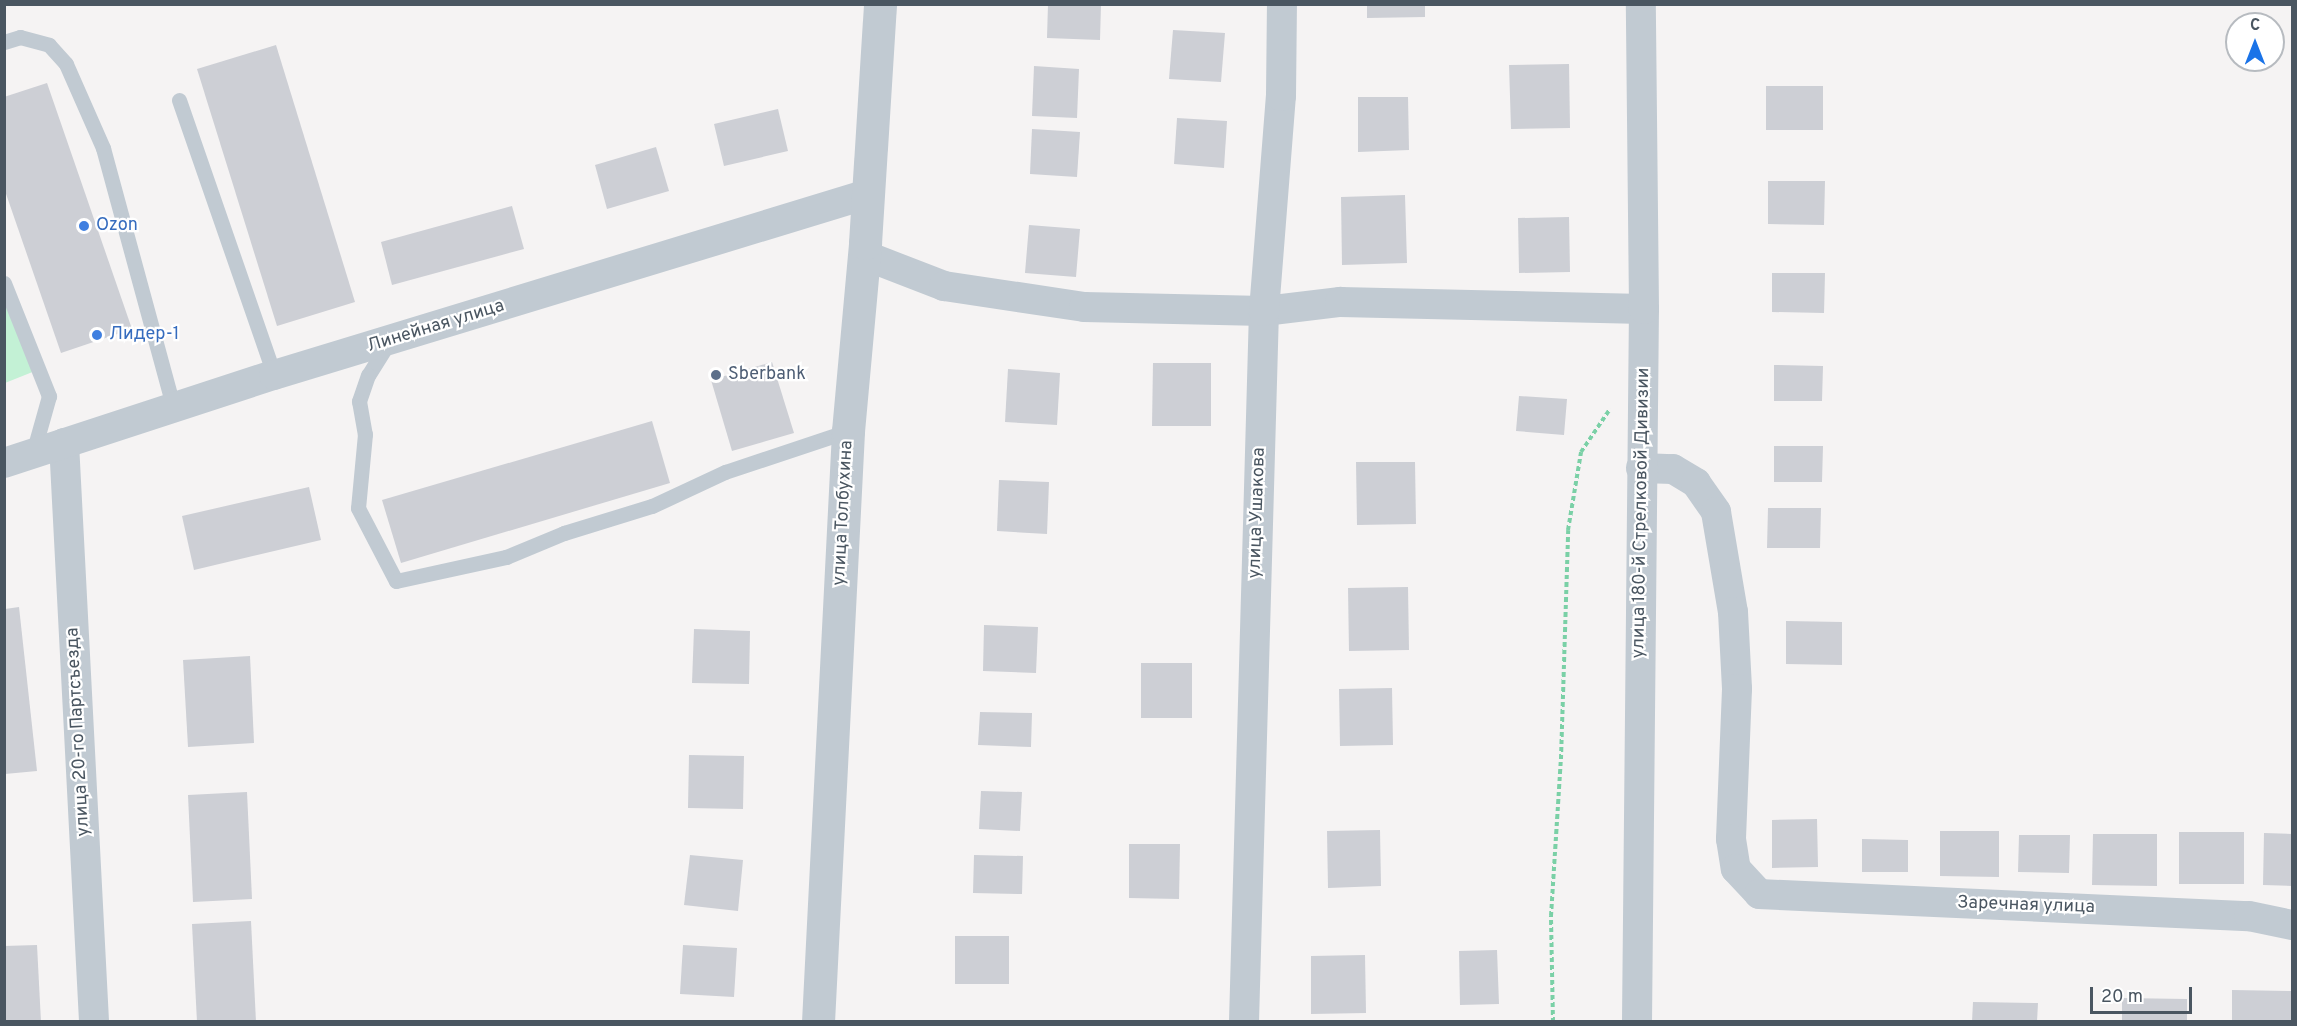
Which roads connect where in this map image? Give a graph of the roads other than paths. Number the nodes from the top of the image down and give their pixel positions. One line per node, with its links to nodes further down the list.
1 (880, 4): 6 (street, улица Толбухина)
2 (1282, 4): 10 (street, улица Ушакова)
3 (1641, 4): 9 (street, улица 180-й Стрелковой Дивизии)
4 (4, 42): 13 (lane)
5 (179, 100): 12 (lane)
6 (868, 194): 7 (street, улица Толбухина); 11 (street, Линейная улица)
7 (864, 255): 10 (street); 14 (street, улица Толбухина)
8 (4, 283): 16 (lane)
9 (1644, 309): 10 (street); 18 (street, улица 180-й Стрелковой Дивизии)
10 (1264, 311): 22 (street, улица Ушакова)
11 (389, 342): 12 (street, Линейная улица); 14 (lane)
12 (274, 375): 13 (street, Линейная улица)
13 (174, 410): 15 (street, Линейная улица)
14 (848, 431): 21 (street, улица Толбухина)
15 (64, 443): 16 (street, Линейная улица); 20 (street, улица 20-го Партсъезда)
16 (33, 453): 17 (street, Линейная улица)
17 (4, 463)
18 (1641, 468): 19 (street, Заречная улица); 23 (street, улица 180-й Стрелковой Дивизии)
19 (2292, 925)
20 (94, 1022)
21 (818, 1022)
22 (1244, 1022)
23 (1637, 1022)

